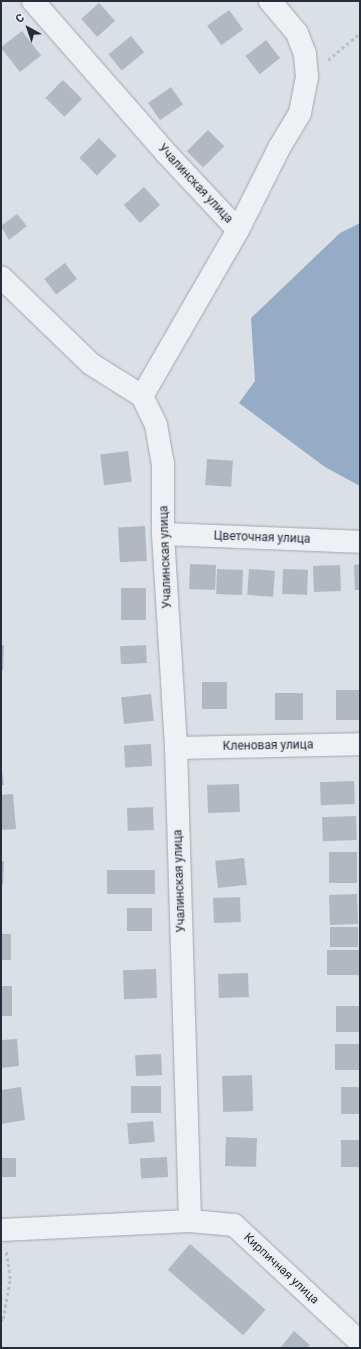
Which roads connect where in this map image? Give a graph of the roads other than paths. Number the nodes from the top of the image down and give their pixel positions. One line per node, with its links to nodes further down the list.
1 (33, 1): 3 (street, Учалинская улица)
2 (270, 1): 3 (street)
3 (238, 230): 5 (street, Учалинская улица)
4 (1, 277): 5 (street)
5 (142, 396): 6 (street, Учалинская улица)
6 (164, 534): 7 (street, Цветочная улица); 9 (street, Учалинская улица)
7 (360, 542)
8 (360, 744): 9 (street, Кленовая улица)
9 (176, 748): 10 (street, Учалинская улица)
10 (190, 1221): 11 (street, Кирпичная улица); 12 (street, Кирпичная улица)
11 (2, 1230)
12 (360, 1342)

